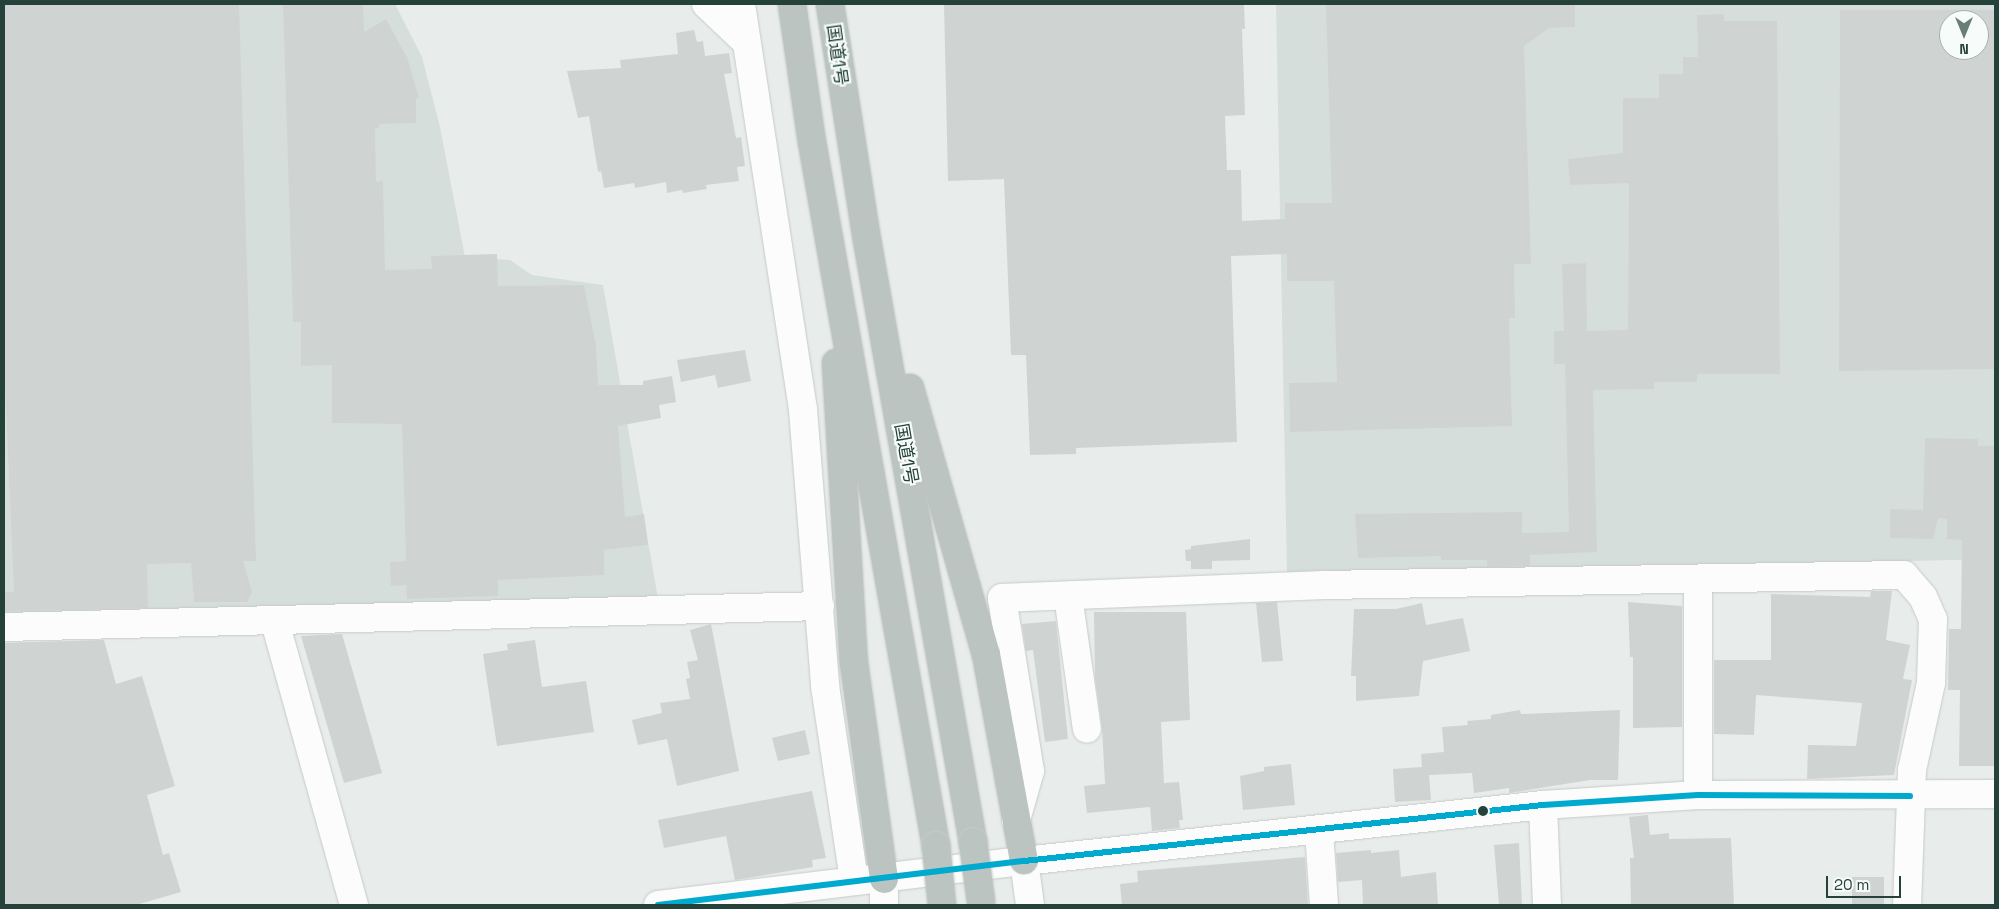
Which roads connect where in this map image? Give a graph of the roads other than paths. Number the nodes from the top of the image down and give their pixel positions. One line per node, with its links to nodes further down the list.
1 (706, 4): 5 (street)
2 (741, 4): 5 (street)
3 (792, 4): 7 (highway)
4 (830, 4): 6 (highway, 国道1号)
5 (745, 41): 10 (street)
6 (867, 240): 18 (highway); 23 (highway, 国道1号, bridge)
7 (830, 245): 22 (highway); 26 (highway, bridge)
8 (1698, 579): 9 (street); 15 (street); 16 (street)
9 (1068, 596): 13 (street); 18 (street)
10 (820, 606): 11 (street); 21 (street)
11 (275, 622): 12 (street); 24 (street)
12 (4, 627)
13 (1086, 729)
14 (1995, 794): 16 (street)
15 (1698, 795): 16 (street); 17 (street)
16 (1910, 796): 30 (street)
17 (1543, 805): 19 (street); 29 (street)
18 (1016, 820): 20 (highway)
19 (1319, 832): 20 (street); 28 (street)
20 (1024, 861): 22 (street); 27 (street)
21 (854, 881): 22 (street); 25 (street)
22 (884, 892)
23 (981, 903)
24 (354, 905)
25 (658, 905)
26 (942, 905)
27 (1030, 905)
28 (1324, 905)
29 (1548, 905)
30 (1907, 905)

